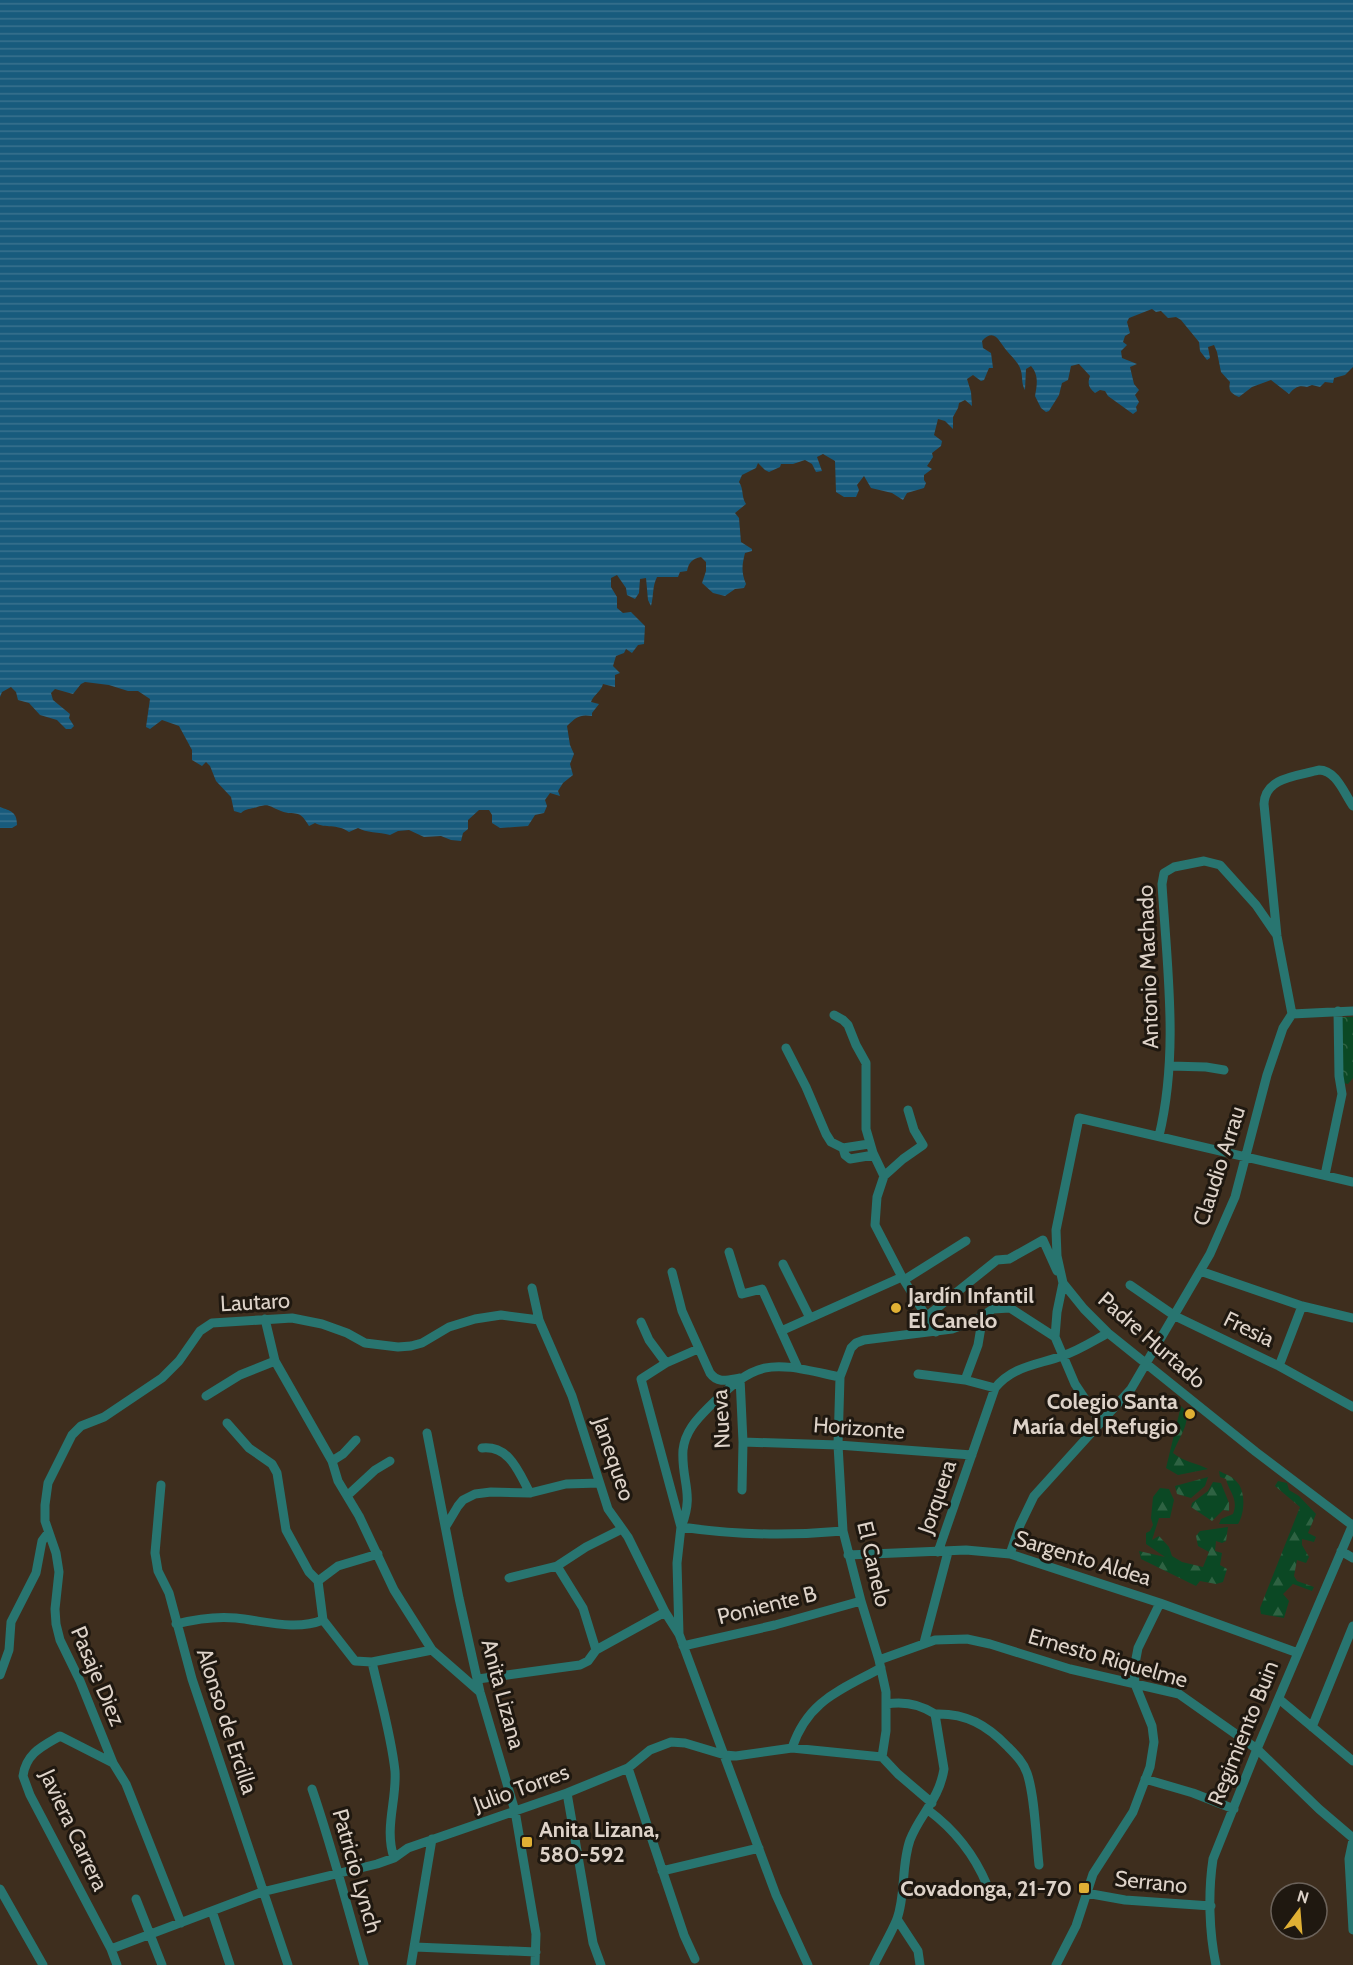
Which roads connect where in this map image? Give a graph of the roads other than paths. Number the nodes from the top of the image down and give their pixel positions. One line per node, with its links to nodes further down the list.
1 (1353, 806): 2 (street)
2 (1278, 936): 5 (street); 8 (street, Antonio Machado)
3 (1338, 1011): 4 (street); 5 (street); 16 (street)
4 (1353, 1011)
5 (1292, 1014): 15 (street, Claudio Arrau)
6 (834, 1015): 12 (street)
7 (786, 1048): 13 (street)
8 (1170, 1066): 9 (street); 11 (street, Antonio Machado)
9 (1224, 1070)
10 (908, 1110): 17 (street)
11 (1159, 1136): 15 (street); 24 (street, Padre Hurtado)
12 (869, 1144): 13 (street); 14 (street)
13 (843, 1148): 14 (street)
14 (874, 1155): 17 (street)
15 (1246, 1156): 16 (street); 22 (street, Claudio Arrau)
16 (1325, 1175): 18 (street)
17 (884, 1176): 25 (street)
18 (1353, 1182)
19 (966, 1241): 25 (street)
20 (729, 1252): 38 (street)
21 (783, 1264): 33 (street)
22 (1200, 1271): 29 (street); 32 (street, Claudio Arrau)
23 (672, 1272): 42 (street, Nueva)
24 (1061, 1273): 26 (street, Padre Hurtado); 31 (street)
25 (903, 1279): 31 (street); 33 (street)
26 (1064, 1283): 40 (street, Padre Hurtado); 41 (street)
27 (1130, 1285): 32 (street, Fresia)
28 (532, 1288): 36 (street, Janequeo)
29 (1302, 1306): 34 (street); 47 (street)
30 (983, 1315): 39 (street); 41 (street); 52 (street)
31 (927, 1316): 39 (street)
32 (1175, 1316): 46 (street, Claudio Arrau); 47 (street, Fresia)
33 (810, 1318): 38 (street)
34 (1353, 1318)
35 (265, 1320): 36 (street, Lautaro); 44 (street); 76 (street, Lautaro)
36 (539, 1320): 66 (street, Janequeo)
37 (641, 1322): 45 (street)
38 (781, 1331): 48 (street)
39 (936, 1332): 50 (street, El Canelo)
40 (1108, 1333): 43 (street); 46 (street, Padre Hurtado)
41 (1055, 1337): 43 (street)
42 (698, 1349): 45 (street); 51 (street, Nueva)
43 (1063, 1356): 53 (street); 56 (street)
44 (275, 1361): 54 (street); 64 (street)
45 (666, 1363): 72 (street)
46 (1146, 1364): 56 (street, Claudio Arrau); 71 (street, Padre Hurtado)
47 (1279, 1366): 55 (street, Fresia)
48 (798, 1368): 50 (street); 51 (street)
49 (918, 1374): 52 (street)
50 (840, 1377): 61 (street, El Canelo)
51 (740, 1378): 60 (street, Nueva); 72 (street)
52 (965, 1380): 53 (street)
53 (995, 1388): 63 (street, Jorquera)
54 (206, 1396)
55 (1353, 1407)
56 (1101, 1423): 80 (street, Claudio Arrau)
57 (227, 1424): 85 (street)
58 (427, 1433): 73 (street, Anita Lizana)
59 (356, 1440): 64 (street)
60 (743, 1442): 61 (street, Horizonte); 68 (street, Nueva)
61 (838, 1446): 63 (street, Horizonte); 75 (street, El Canelo)
62 (482, 1448): 69 (street)
63 (972, 1455): 78 (street, Jorquera)
64 (332, 1461): 70 (street)
65 (390, 1461): 70 (street)
66 (599, 1483): 69 (street); 74 (street, Janequeo)
67 (161, 1485): 90 (street, Alonso de Ercilla)
68 (742, 1490)
69 (530, 1493): 73 (street)
70 (348, 1495): 79 (street)
71 (1353, 1525): 77 (street, Regimiento Buin)
72 (681, 1527): 75 (street); 92 (street)
73 (446, 1528): 101 (street, Anita Lizana)
74 (621, 1529): 83 (street); 88 (street, Janequeo)
75 (843, 1531): 81 (street, El Canelo)
76 (48, 1533): 100 (street); 113 (street, Pasaje Diez)
77 (1341, 1551): 82 (street); 97 (street, Regimiento Buin)
78 (943, 1552): 80 (street, Sargento Aldea); 81 (street, Sargento Aldea); 93 (street, Jorquera)
79 (378, 1554): 85 (street); 95 (street)
80 (1010, 1554): 87 (street, Sargento Aldea)
81 (848, 1555): 86 (street, El Canelo)
82 (1353, 1558)
83 (557, 1566): 84 (street); 96 (street)
84 (509, 1578)
85 (318, 1581): 89 (street)
86 (861, 1601): 94 (street, Poniente B); 99 (street, El Canelo)
87 (1160, 1603): 97 (street, Sargento Aldea); 102 (street)
88 (665, 1612): 92 (street, Janequeo); 96 (street)
89 (323, 1620): 90 (street); 98 (street)
90 (176, 1624): 130 (street, Alonso de Ercilla)
91 (1353, 1626): 107 (street)
92 (679, 1634): 94 (street)
93 (924, 1643): 99 (street, Ernesto Riquelme); 102 (street, Ernesto Riquelme)
94 (683, 1646): 110 (street)
95 (432, 1650): 98 (street); 103 (street)
96 (597, 1650): 101 (street)
97 (1298, 1653): 104 (street, Regimiento Buin)
98 (372, 1662): 124 (street)
99 (880, 1664): 105 (street, El Canelo); 108 (street, Ernesto Riquelme)
100 (0, 1675)
101 (478, 1680): 103 (street, Anita Lizana)
102 (1135, 1684): 109 (street, Ernesto Riquelme); 115 (street)
103 (480, 1692): 120 (street, Anita Lizana)
104 (1279, 1699): 107 (street); 109 (street, Regimiento Buin)
105 (886, 1704): 106 (street); 111 (street, El Canelo)
106 (935, 1714): 118 (street); 125 (street)
107 (1312, 1727): 112 (street)
108 (792, 1748): 110 (street, Julio Torres); 111 (street, Julio Torres)
109 (1257, 1749): 119 (street, Regimiento Buin); 122 (street, Ernesto Riquelme)
110 (724, 1755): 114 (street, Julio Torres); 123 (street)
111 (882, 1757): 118 (street)
112 (1353, 1760)
113 (113, 1762): 136 (street); 140 (street, Javiera Carrera)
114 (628, 1768): 117 (street, Julio Torres); 126 (street)
115 (1145, 1779): 119 (street); 131 (street)
116 (312, 1789): 127 (street, Patricio Lynch)
117 (567, 1792): 120 (street, Julio Torres); 151 (street)
118 (930, 1807): 128 (street); 135 (street)
119 (1234, 1809): 133 (street, Regimiento Buin)
120 (515, 1811): 121 (street, Julio Torres); 141 (street, Anita Lizana)
121 (432, 1839): 124 (street, Julio Torres); 139 (street)
122 (1353, 1839): 137 (street)
123 (759, 1848): 126 (street); 152 (street)
124 (394, 1858): 127 (street, Julio Torres)
125 (1039, 1865)
126 (662, 1871): 142 (street)
127 (337, 1875): 130 (street, Julio Torres); 148 (street, Patricio Lynch)
128 (987, 1885)
129 (0, 1889): 143 (street)
130 (262, 1892): 134 (street, Julio Torres); 147 (street, Alonso de Ercilla)
131 (1086, 1893): 133 (street, Serrano); 155 (street)
132 (136, 1899): 138 (street)
133 (1211, 1906): 156 (street, Regimiento Buin)
134 (212, 1911): 136 (street, Julio Torres); 146 (street)
135 (897, 1919): 153 (street); 154 (street)
136 (181, 1923): 138 (street, Julio Torres)
137 (1353, 1930)
138 (151, 1935): 140 (street, Julio Torres); 145 (street)
139 (415, 1947): 141 (street); 149 (street)
140 (111, 1949): 144 (street, Javiera Carrera)
141 (536, 1952): 150 (street, Anita Lizana)
142 (695, 1959)
143 (43, 1965)
144 (117, 1965)
145 (162, 1965)
146 (230, 1965)
147 (288, 1965)
148 (364, 1965)
149 (411, 1965)
150 (535, 1965)
151 (601, 1965)
152 (808, 1965)
153 (874, 1965)
154 (920, 1965)
155 (1056, 1965)
156 (1216, 1965)

